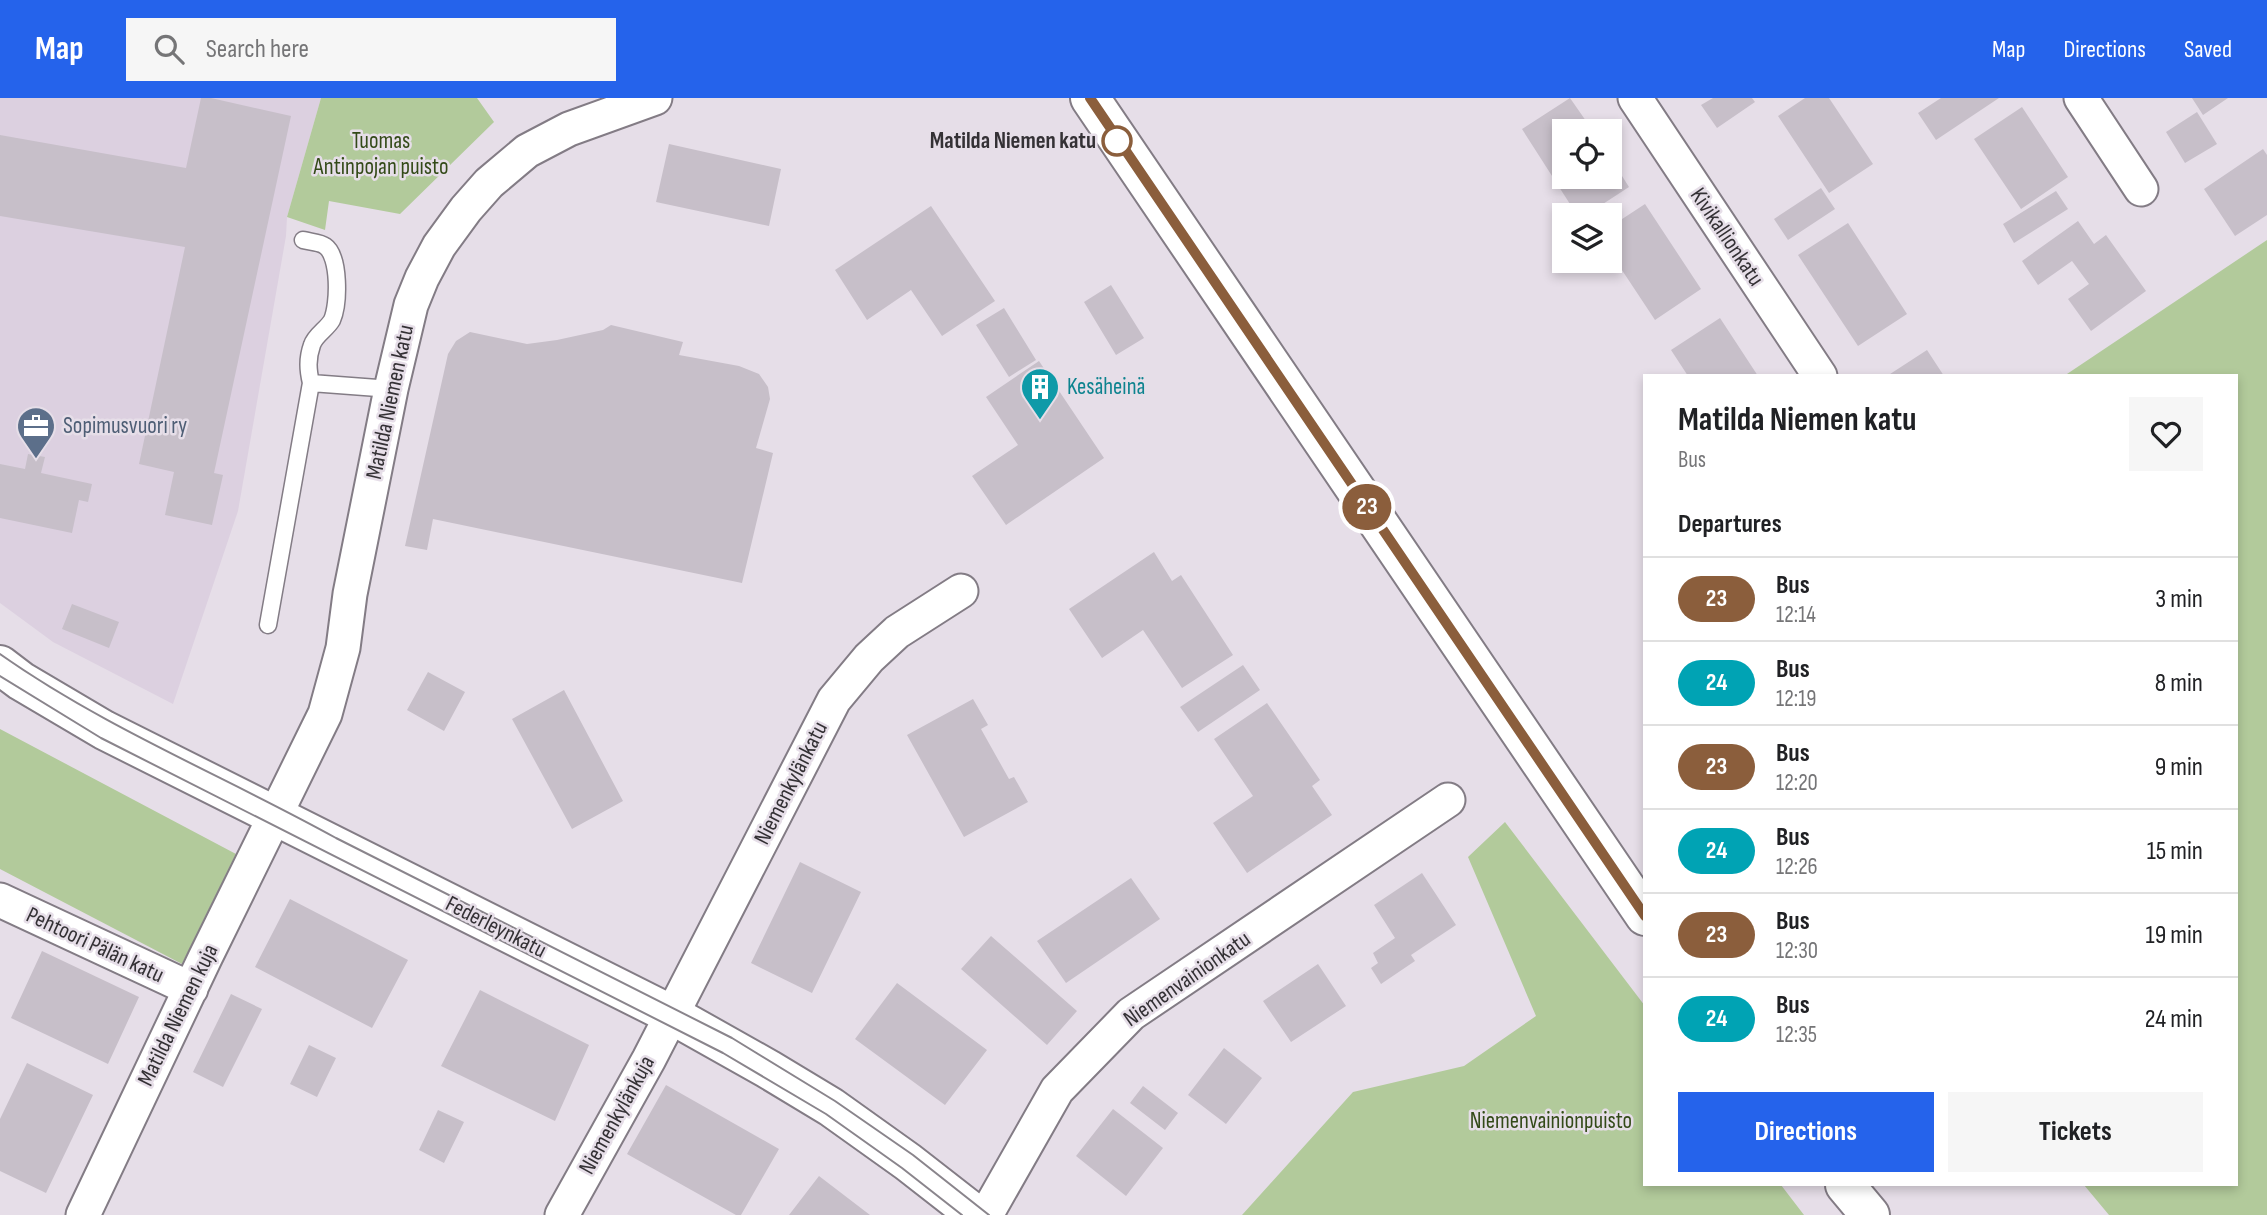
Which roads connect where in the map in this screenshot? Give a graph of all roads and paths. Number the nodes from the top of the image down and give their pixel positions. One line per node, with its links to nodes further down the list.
1 (655, 98): 9 (street, Matilda Niemen katu)
2 (1090, 98): 16 (street)
3 (1635, 98): 7 (street, Kivikallionkatu)
4 (2081, 98): 5 (street)
5 (2141, 189)
6 (303, 240): 8 (lane)
7 (1819, 374)
8 (311, 383): 9 (lane); 11 (lane)
9 (390, 389): 14 (street, Matilda Niemen katu)
10 (961, 591): 18 (street, Niemenkylänkatu)
11 (268, 625)
12 (0, 666): 14 (street, Federleynkatu)
13 (1448, 800): 23 (street, Niemenvainionkatu)
14 (275, 816): 17 (street, Matilda Niemen kuja); 18 (street, Federleynkatu)
15 (0, 900): 17 (street, Pehtoori Pälän katu)
16 (1643, 913)
17 (191, 989): 20 (street, Matilda Niemen kuja)
18 (672, 1016): 21 (street, Niemenkylänkuja); 22 (street, Federleynkatu)
19 (1846, 1186): 24 (street)
20 (83, 1215)
21 (562, 1215)
22 (976, 1215)
23 (986, 1215)
24 (1870, 1215)

